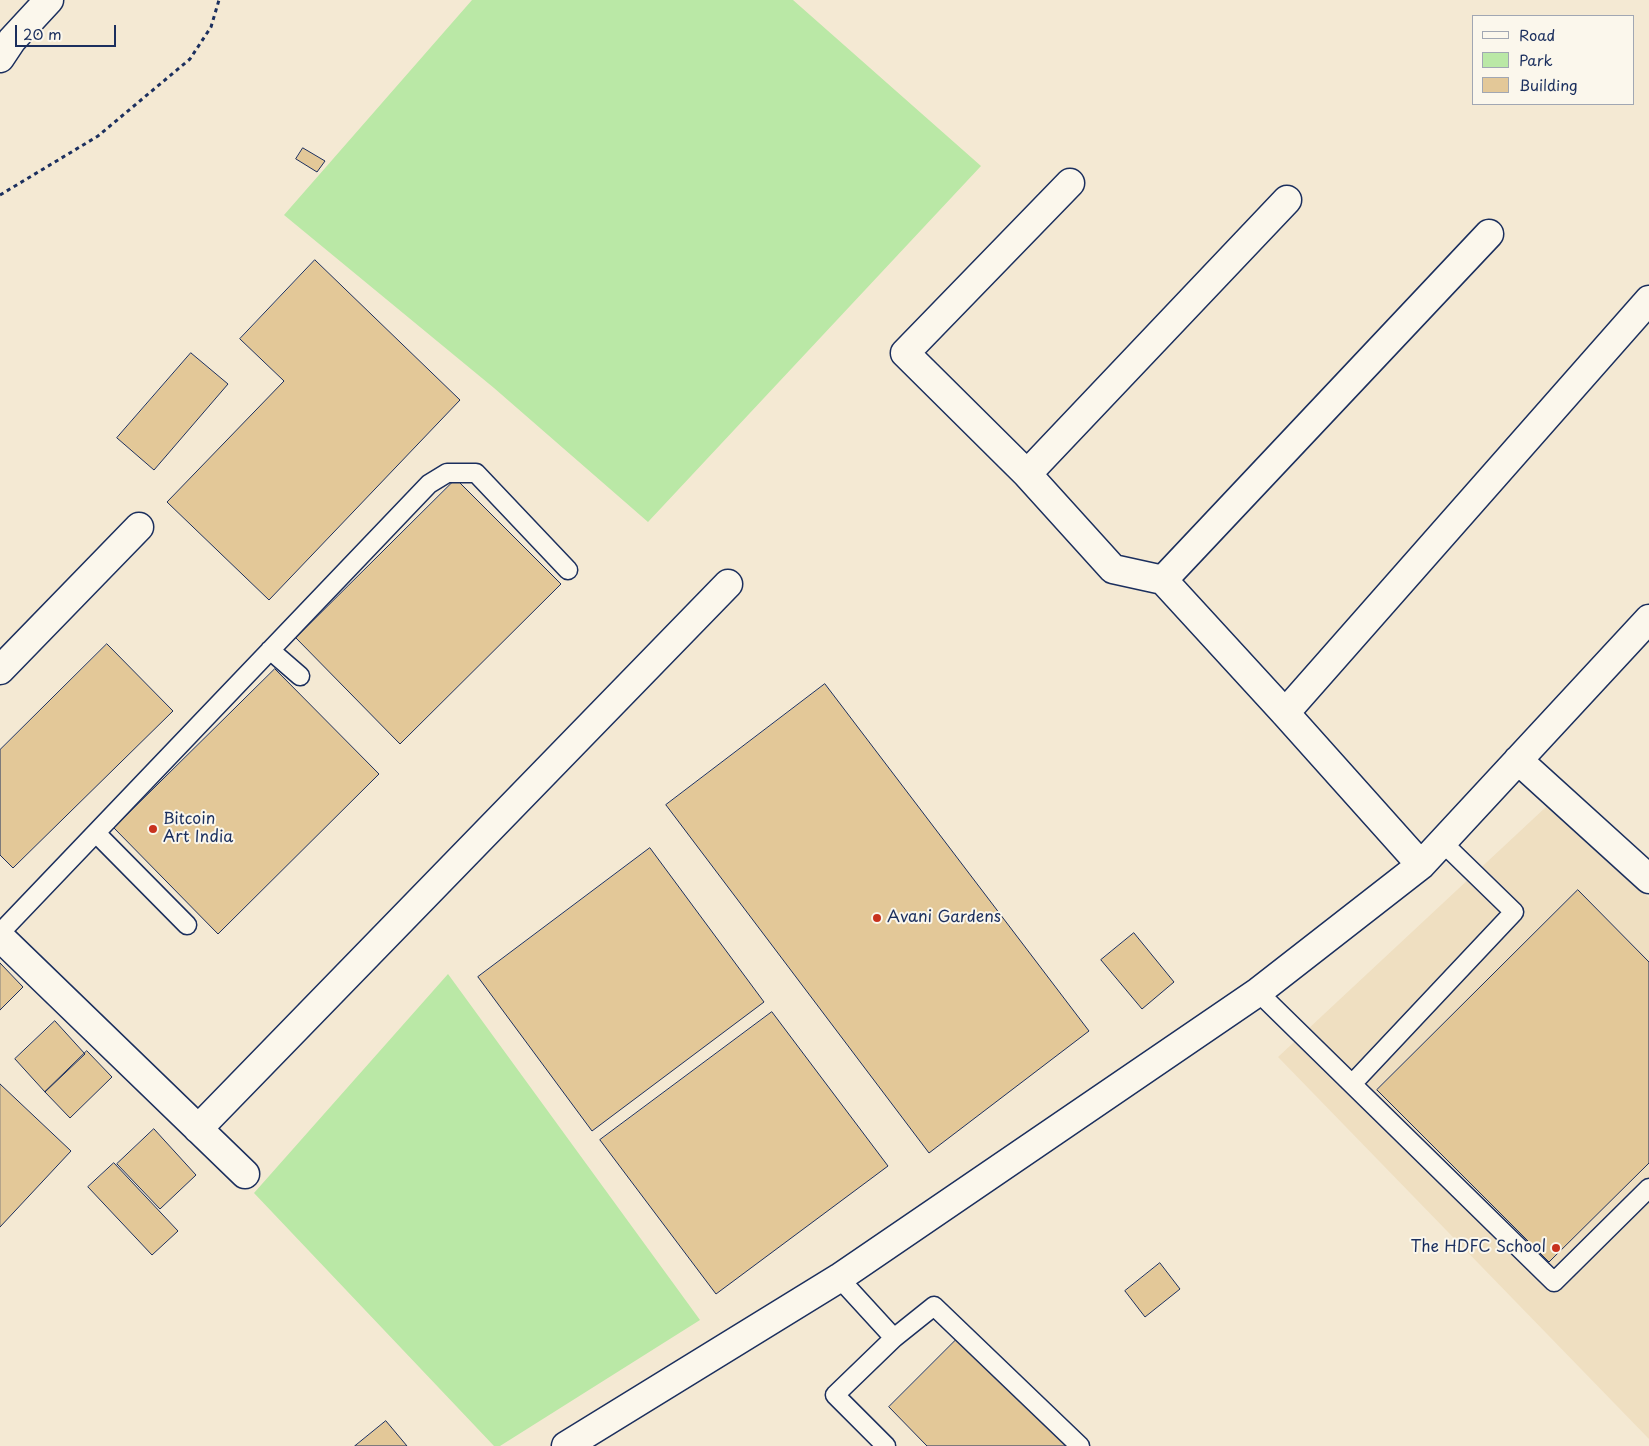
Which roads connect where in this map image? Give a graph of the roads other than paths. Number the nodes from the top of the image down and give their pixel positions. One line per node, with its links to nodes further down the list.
1 (49, 0): 2 (street)
2 (0, 58)
3 (1070, 183): 7 (street)
4 (1286, 200): 7 (street)
5 (1489, 234): 10 (street)
6 (1649, 300): 16 (street)
7 (1027, 474): 10 (street)
8 (139, 527): 14 (street)
9 (568, 570): 13 (lane)
10 (1163, 580): 16 (street)
11 (728, 584): 27 (street)
12 (1649, 619): 17 (street)
13 (270, 650): 15 (lane); 18 (lane)
14 (0, 670)
15 (300, 676)
16 (1285, 713): 20 (street)
17 (1518, 760): 19 (street); 21 (street)
18 (96, 833): 22 (lane); 23 (lane)
19 (1442, 842): 20 (street); 26 (lane)
20 (1421, 864): 25 (street)
21 (1644, 866)
22 (187, 925)
23 (0, 933)
24 (0, 937): 27 (street)
25 (1258, 992): 26 (lane); 30 (street)
26 (1352, 1084): 29 (lane)
27 (198, 1129): 28 (street)
28 (245, 1174)
29 (1649, 1188)
30 (839, 1278): 31 (lane); 32 (street)
31 (894, 1338): 33 (lane); 34 (lane)
32 (566, 1446)
33 (886, 1446)
34 (1080, 1446)

